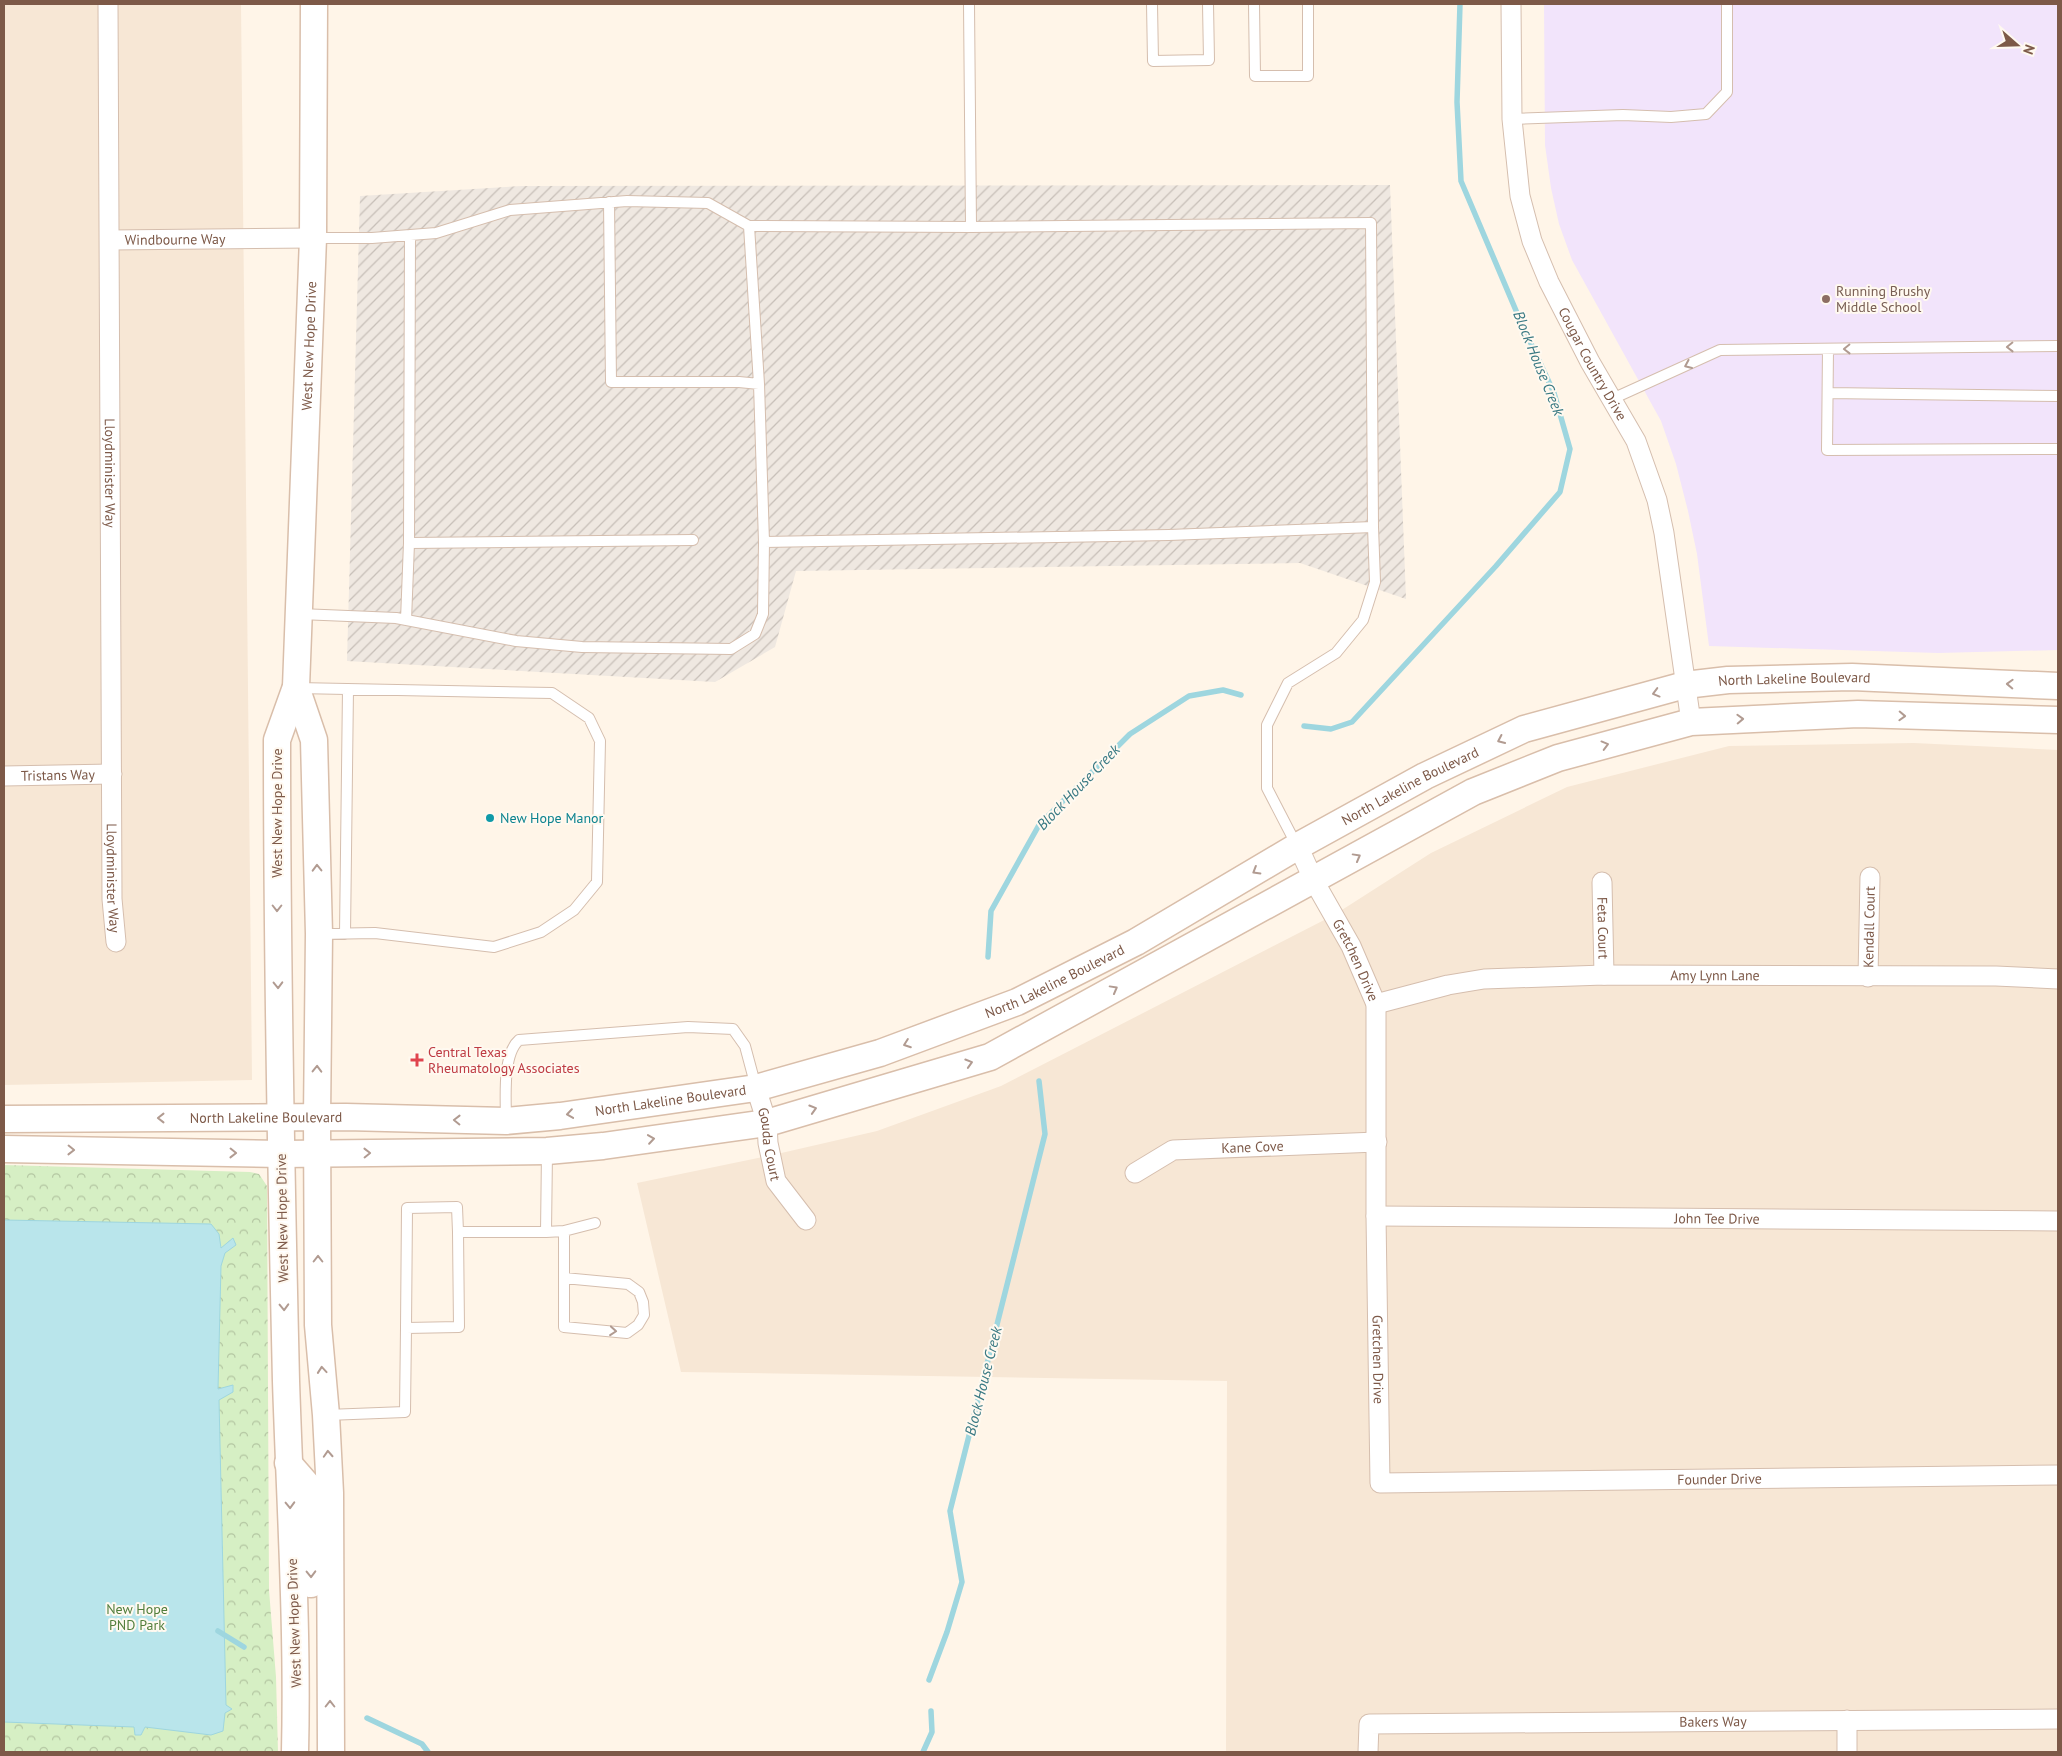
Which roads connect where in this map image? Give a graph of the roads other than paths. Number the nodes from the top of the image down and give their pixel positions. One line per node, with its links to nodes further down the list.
1 (108, 4): 16 (street, Lloydminister Way)
2 (314, 4): 15 (main road, West New Hope Drive)
3 (968, 4): 13 (lane)
4 (1152, 4): 5 (lane)
5 (1208, 4)
6 (1254, 4): 7 (lane)
7 (1308, 4)
8 (1511, 4): 10 (street, Cougar Country Drive)
9 (1727, 4): 10 (lane)
10 (1512, 119): 22 (street, Cougar Country Drive)
11 (609, 202): 12 (lane); 14 (lane); 19 (lane)
12 (749, 226): 13 (lane); 19 (lane)
13 (971, 227): 24 (lane, Gretchen Drive)
14 (410, 235): 15 (lane); 27 (lane)
15 (313, 238): 16 (street, Windbourne Way); 28 (main road, West New Hope Drive)
16 (111, 240): 36 (street, Lloydminister Way)
17 (2058, 346): 18 (lane, one-way to 18)
18 (1828, 349): 20 (lane); 22 (lane, one-way to 22)
19 (759, 384): 26 (lane)
20 (1828, 393): 21 (lane); 23 (lane)
21 (2058, 396)
22 (1612, 399): 30 (street, Cougar Country Drive)
23 (2058, 449)
24 (1373, 527): 26 (lane); 38 (lane, Gretchen Drive)
25 (693, 540): 27 (lane)
26 (764, 542): 29 (lane)
27 (409, 543): 29 (lane)
28 (299, 614): 29 (lane); 32 (main road, West New Hope Drive)
29 (406, 620)
30 (1685, 685): 31 (main road, North Lakeline Boulevard, one-way to 30); 35 (street, Cougar Country Drive); 38 (main road, North Lakeline Boulevard, one-way to 38)
31 (2058, 686)
32 (296, 688): 33 (lane); 42 (main road, West New Hope Drive, one-way to 32); 51 (main road, West New Hope Drive, one-way to 51)
33 (348, 689): 43 (lane); 43 (lane)
34 (2058, 720): 35 (main road, one-way to 34)
35 (1691, 722): 40 (main road, one-way to 35)
36 (112, 774): 37 (street, Tristans Way); 44 (street, Lloydminister Way)
37 (4, 776)
38 (1298, 846): 40 (street, Gretchen Drive); 49 (main road, North Lakeline Boulevard, one-way to 49)
39 (1870, 877): 46 (street, Kendall Court)
40 (1314, 880): 48 (street, Gretchen Drive); 54 (main road, one-way to 40)
41 (1602, 882): 45 (street, Feta Court)
42 (319, 934): 43 (lane); 52 (main road, West New Hope Drive, one-way to 42)
43 (345, 934)
44 (116, 942)
45 (1604, 975): 46 (street, Amy Lynn Lane); 48 (street, Amy Lynn Lane)
46 (1868, 977): 47 (street, Amy Lynn Lane)
47 (2058, 979)
48 (1376, 1004): 55 (street, Gretchen Drive)
49 (756, 1088): 53 (main road, North Lakeline Boulevard, one-way to 53); 53 (lane); 54 (street, Gouda Court)
50 (4, 1118): 51 (main road, North Lakeline Boulevard, one-way to 50)
51 (280, 1118): 52 (main road, North Lakeline Boulevard); 59 (main road, West New Hope Drive)
52 (317, 1118): 53 (main road, North Lakeline Boulevard, one-way to 52); 58 (main road, West New Hope Drive)
53 (506, 1121)
54 (767, 1123): 57 (main road, one-way to 54); 62 (street, Gouda Court)
55 (1376, 1142): 60 (street, Kane Cove); 61 (street, Gretchen Drive)
56 (4, 1149): 59 (main road, one-way to 59)
57 (548, 1151): 58 (main road, one-way to 57); 67 (lane)
58 (318, 1153): 59 (main road); 70 (main road, West New Hope Drive, one-way to 58)
59 (280, 1154): 71 (main road, West New Hope Drive, one-way to 71)
60 (1135, 1173)
61 (1376, 1216): 63 (street, John Tee Drive); 73 (street, Gretchen Drive)
62 (806, 1220)
63 (2058, 1221)
64 (595, 1223): 65 (lane)
65 (564, 1231): 67 (lane); 68 (lane)
66 (458, 1232): 67 (lane); 69 (lane); 69 (lane)
67 (546, 1232)
68 (564, 1278): 68 (lane, one-way to 68)
69 (406, 1328): 70 (lane)
70 (326, 1415): 74 (main road, West New Hope Drive, one-way to 70)
71 (288, 1463): 74 (main road, one-way to 74); 77 (main road, West New Hope Drive, one-way to 77)
72 (2058, 1475): 73 (street, Founder Drive)
73 (1380, 1483)
74 (330, 1622): 78 (main road, West New Hope Drive, one-way to 74)
75 (2058, 1719): 76 (street, Bakers Way)
76 (1847, 1720): 79 (street, Bakers Way); 80 (street)
77 (295, 1752)
78 (331, 1752)
79 (1368, 1752)
80 (1847, 1752)

